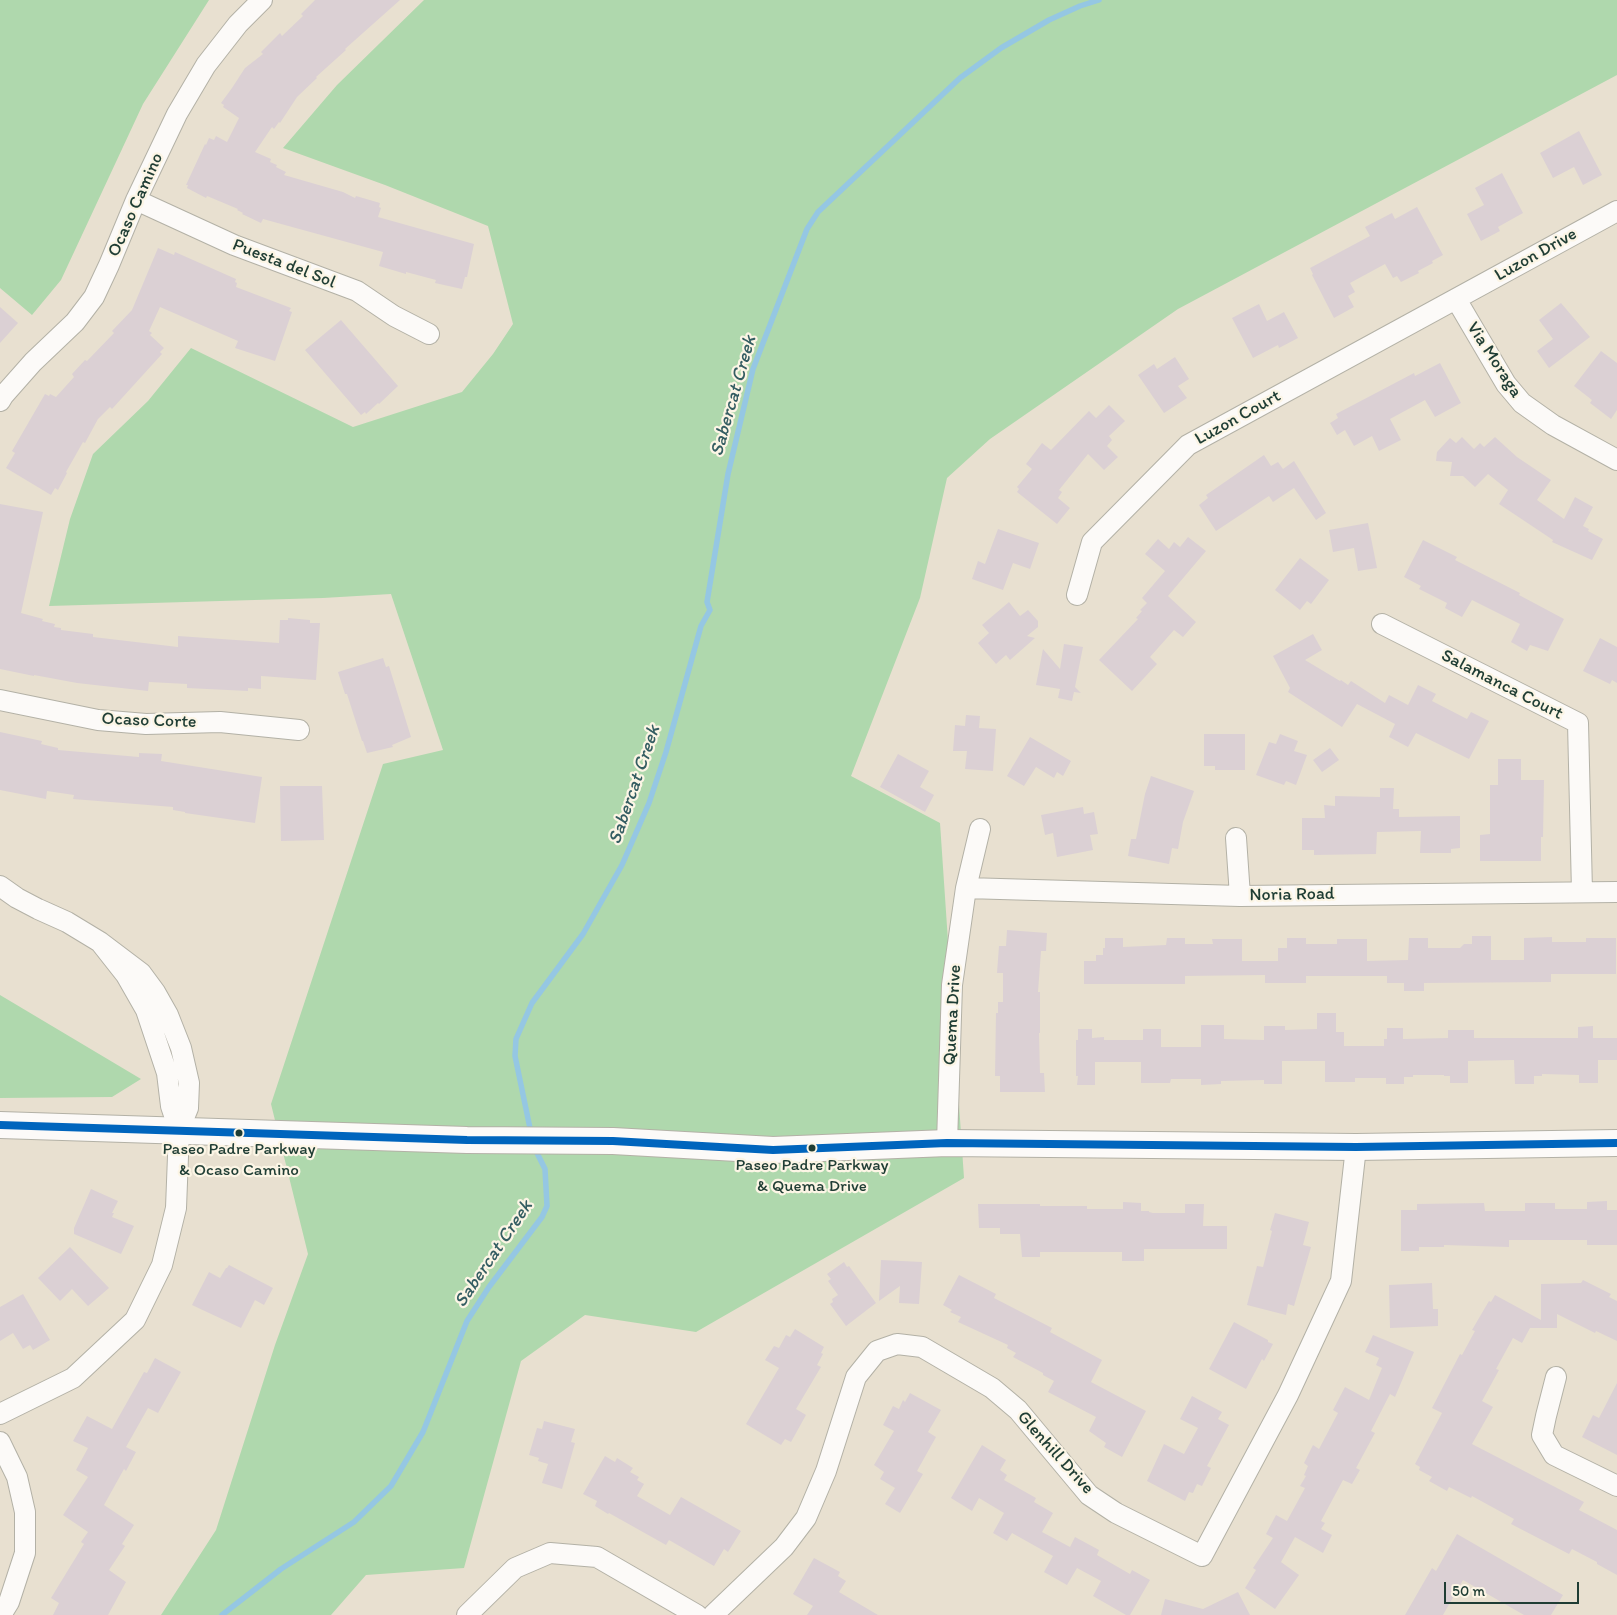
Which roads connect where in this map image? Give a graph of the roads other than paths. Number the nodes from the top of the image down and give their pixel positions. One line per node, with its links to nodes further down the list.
1 (262, 0): 2 (street, Ocaso Camino)
2 (136, 200): 5 (street, Puesta del Sol); 6 (street, Ocaso Camino)
3 (1617, 211): 4 (street, Luzon Drive)
4 (1456, 299): 7 (street, Via Moraga); 8 (street, Luzon Court)
5 (429, 334)
6 (0, 401)
7 (1617, 460)
8 (1077, 595)
9 (1382, 624): 16 (street, Salamanca Court)
10 (0, 700): 11 (street, Ocaso Corte)
11 (300, 730)
12 (980, 829): 15 (street, Quema Drive)
13 (1236, 838): 18 (street)
14 (0, 886): 20 (street)
15 (966, 888): 18 (street, Noria Road); 21 (street, Quema Drive)
16 (1582, 892): 17 (street, Noria Road); 18 (street, Noria Road)
17 (1617, 892)
18 (1240, 896)
19 (0, 1125): 20 (main road)
20 (179, 1130): 21 (main road); 25 (street)
21 (947, 1143): 23 (main road)
22 (1617, 1143): 23 (main road)
23 (1356, 1147): 31 (street, Glenhill Drive)
24 (1556, 1377): 27 (street)
25 (0, 1414)
26 (0, 1442): 28 (street)
27 (1617, 1486)
28 (1, 1615)
29 (467, 1615): 30 (street)
30 (697, 1615)
31 (713, 1615)

